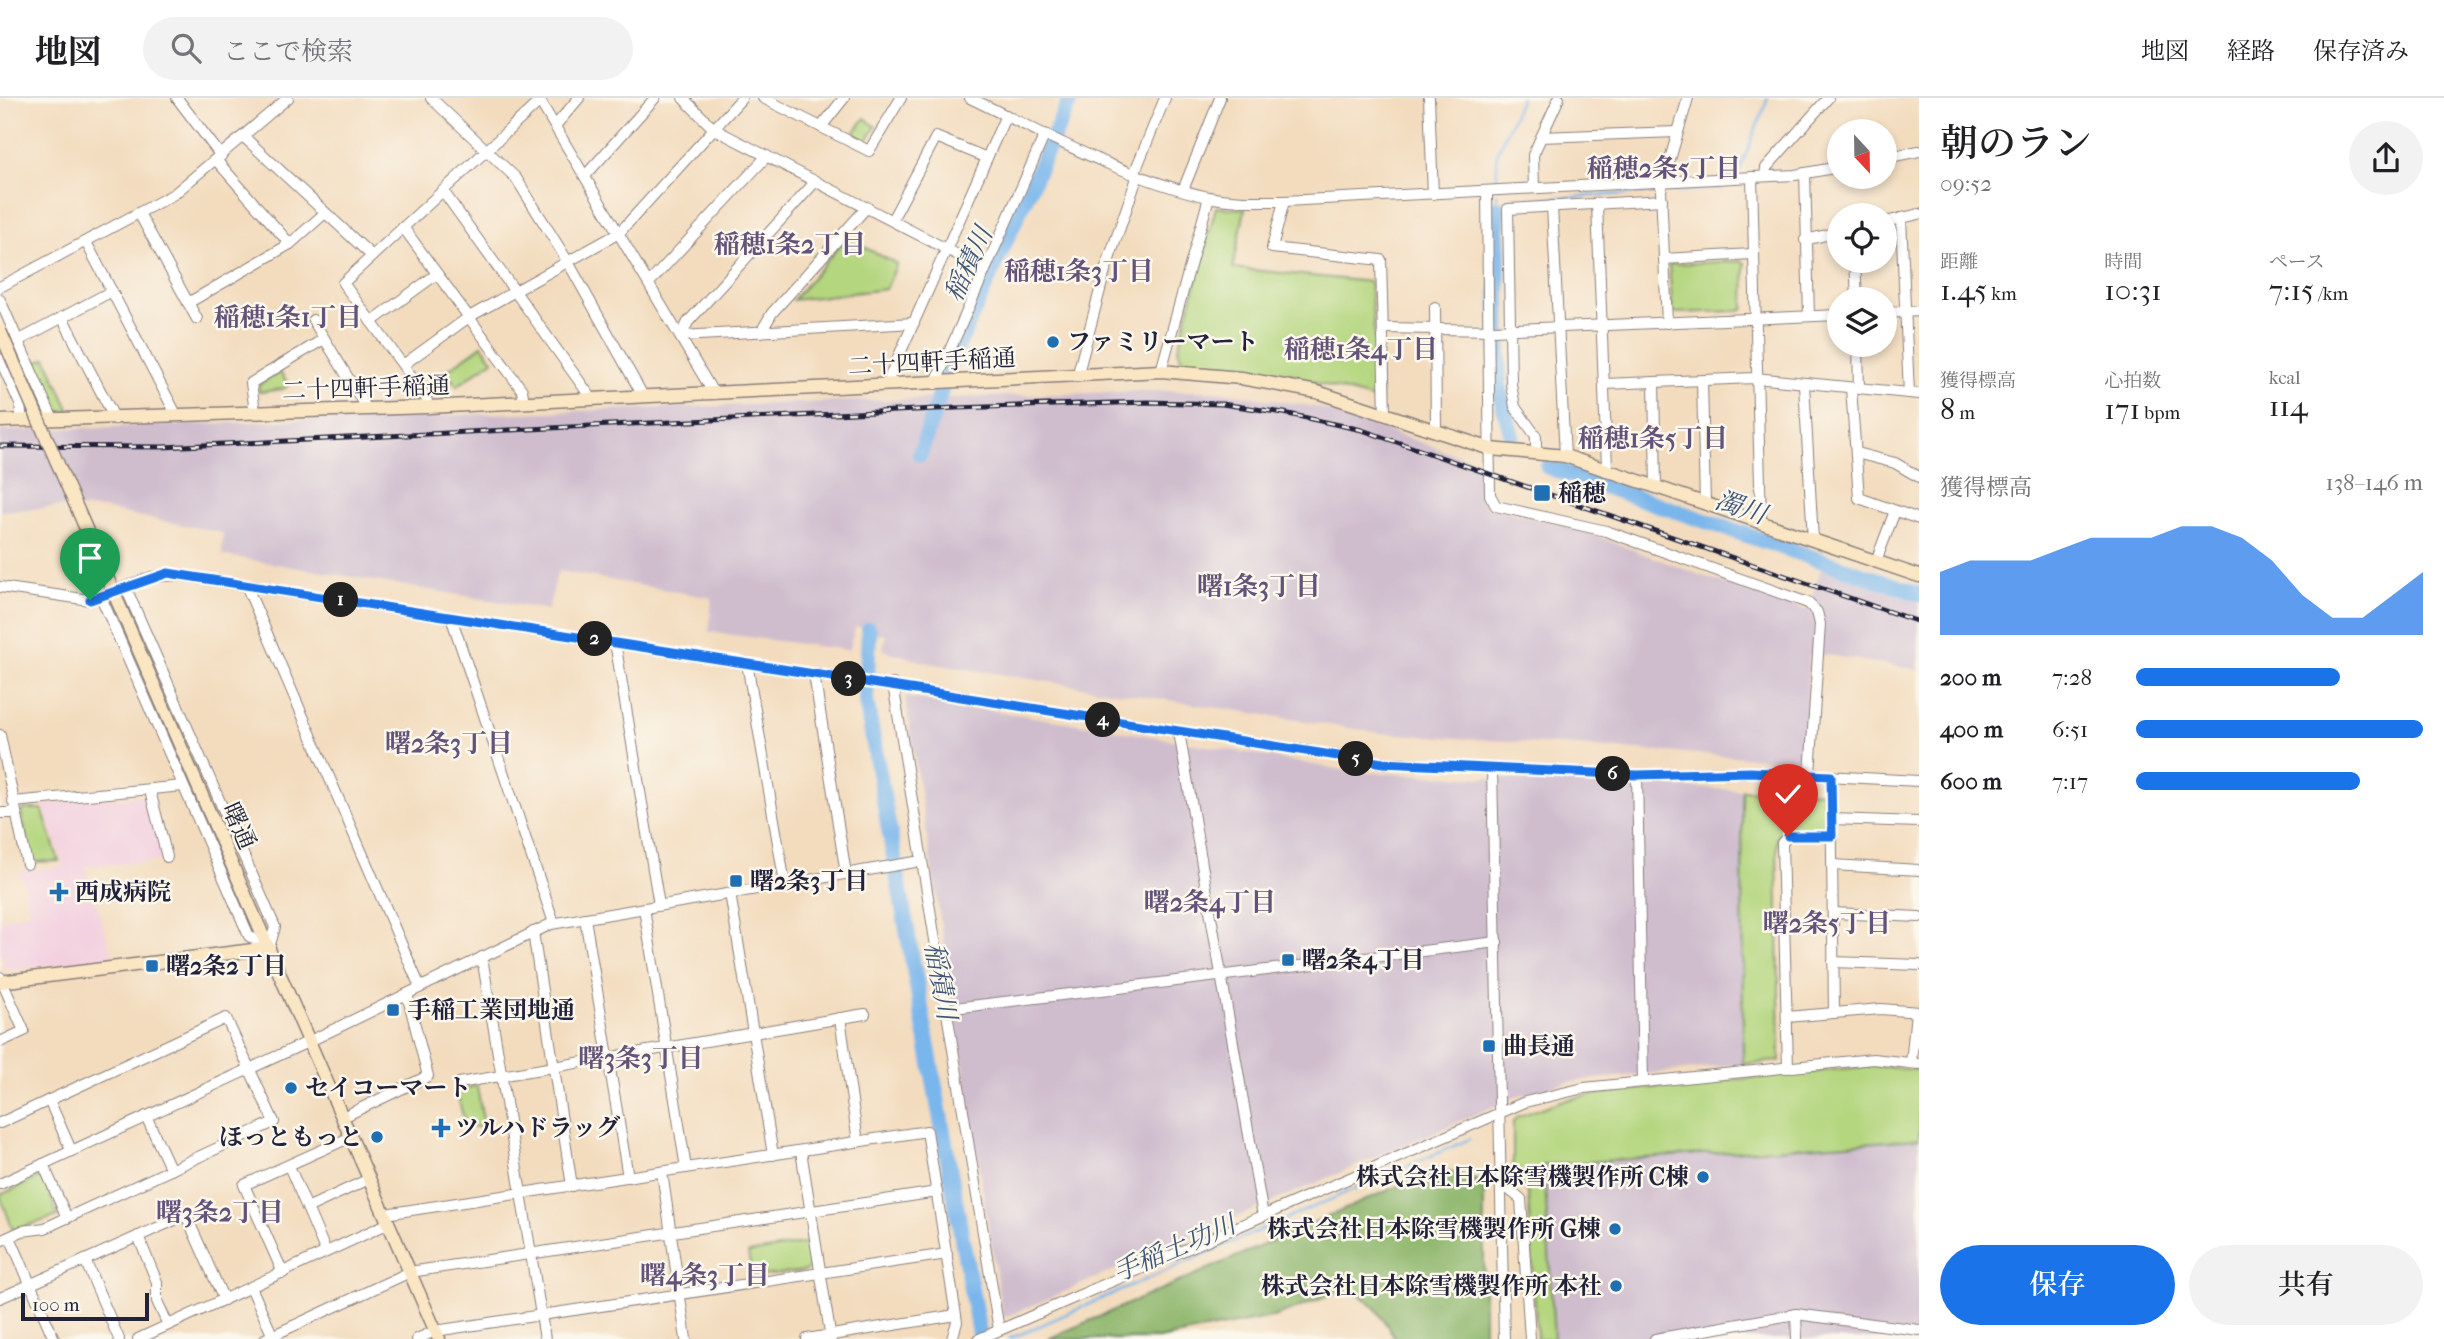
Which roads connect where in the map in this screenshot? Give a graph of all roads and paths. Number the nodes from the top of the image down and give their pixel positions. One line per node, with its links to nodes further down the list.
1 (177, 98): 31 (street)
2 (288, 98): 25 (street)
3 (431, 98): 27 (street)
4 (579, 98): 20 (street)
5 (655, 98): 36 (street)
6 (683, 98): 22 (street)
7 (742, 98): 22 (street)
8 (763, 98): 21 (street)
9 (844, 98): 21 (street)
10 (901, 98): 21 (street)
11 (1165, 98): 35 (street)
12 (1220, 98): 41 (street)
13 (1429, 98): 45 (street)
14 (1559, 98): 26 (street)
15 (1688, 98): 23 (street)
16 (1828, 98): 37 (street)
17 (539, 99): 20 (street); 27 (street)
18 (974, 99): 19 (street)
19 (1006, 115): 24 (street); 32 (street)
20 (555, 126): 36 (street)
21 (821, 127)
22 (714, 129): 29 (street); 58 (street)
23 (1676, 132): 26 (street); 44 (street)
24 (1047, 135): 35 (street); 68 (street)
25 (244, 137): 31 (street); 51 (street)
26 (1541, 137): 40 (street)
27 (485, 149): 42 (street); 67 (street)
28 (1919, 152): 30 (street)
29 (767, 156): 39 (street); 70 (street)
30 (1897, 156)
31 (219, 158): 53 (street); 62 (street)
32 (987, 158): 56 (street); 63 (street)
33 (1827, 169): 34 (street)
34 (1805, 173): 37 (street); 60 (street)
35 (1136, 175): 41 (street); 105 (street)
36 (585, 176): 58 (street)
37 (1765, 176): 38 (street)
38 (1752, 177): 44 (street); 64 (street)
39 (816, 181): 50 (street); 98 (street)
40 (1534, 188): 43 (street); 44 (street)
41 (1183, 190): 46 (street)
42 (443, 191): 57 (street); 73 (street)
43 (1490, 191): 45 (street); 95 (street)
44 (1662, 192): 48 (street); 66 (street)
45 (1433, 194): 47 (street)
46 (1209, 197): 47 (street); 104 (street)
47 (1283, 201): 92 (street)
48 (1597, 204): 49 (street); 90 (street)
49 (1552, 206): 91 (street); 94 (street)
50 (867, 207): 56 (street); 97 (street)
51 (324, 214): 62 (street); 65 (street)
52 (1919, 214): 54 (street)
53 (140, 215): 61 (street); 75 (street)
54 (1901, 218): 55 (street); 78 (street)
55 (1897, 219)
56 (892, 220): 63 (street)
57 (403, 228): 65 (street); 69 (street)
58 (619, 233): 67 (street); 70 (street)
59 (1827, 235): 60 (street)
60 (1805, 240): 81 (street)
61 (86, 242): 71 (street); 72 (street)
62 (290, 244): 75 (street)
63 (947, 248): 68 (street); 88 (street)
64 (1752, 254): 66 (street); 84 (street)
65 (372, 256): 87 (street)
66 (1664, 259): 89 (street)
67 (568, 262): 73 (street); 116 (street)
68 (985, 269): 108 (street)
69 (437, 274): 83 (street); 87 (street)
70 (649, 283): 98 (street)
71 (0, 287)
72 (112, 291): 82 (street); 123 (street)
73 (516, 292): 83 (street); 117 (street)
74 (0, 300): 100 (street)
75 (188, 303): 85 (street)
76 (1435, 307): 93 (street)
77 (1897, 312): 78 (street)
78 (1904, 312): 79 (street); 114 (street)
79 (1919, 312)
80 (1827, 315): 81 (street)
81 (1809, 316): 84 (street)
82 (62, 317): 100 (street); 124 (street)
83 (468, 317): 103 (street); 118 (street)
84 (1754, 318): 89 (street); 106 (street)
85 (197, 319)
86 (313, 320): 99 (street)
87 (371, 322): 103 (street)
88 (914, 323): 97 (street); 110 (street)
89 (1667, 323): 90 (street)
90 (1602, 325): 91 (street); 111 (street)
91 (1558, 327): 94 (street); 132 (street)
92 (1383, 328): 93 (street); 122 (street)
93 (1437, 329): 95 (street); 128 (street)
94 (1507, 329): 95 (street); 130 (street)
95 (1491, 330): 129 (street)
96 (0, 331): 182 (street, 曙通, bridge)
97 (761, 332): 98 (street)
98 (681, 336): 115 (street)
99 (324, 339): 120 (street); 121 (street)
100 (18, 341): 125 (street)
101 (1857, 357): 113 (street)
102 (0, 359): 127 (street)
103 (403, 365): 119 (street)
104 (1161, 371): 105 (street, 二十四軒手稲通); 122 (street, 二十四軒手稲通)
105 (1077, 377): 108 (street, 二十四軒手稲通)
106 (1755, 378): 107 (street); 112 (street); 139 (street)
107 (1702, 381): 109 (street); 136 (street)
108 (937, 383): 110 (street, 二十四軒手稲通)
109 (1654, 383): 111 (street); 135 (street)
110 (889, 384): 115 (street, 二十四軒手稲通)
111 (1604, 384): 133 (street)
112 (1804, 384): 113 (street); 140 (street)
113 (1855, 388): 114 (street); 131 (street)
114 (1914, 393)
115 (714, 394): 116 (street, 二十四軒手稲通)
116 (643, 396): 117 (street, 二十四軒手稲通)
117 (592, 399): 118 (street, 二十四軒手稲通)
118 (524, 402): 119 (street, 二十四軒手稲通)
119 (428, 407): 120 (street, 二十四軒手稲通)
120 (367, 409): 121 (street, 二十四軒手稲通)
121 (256, 412): 123 (street, 二十四軒手稲通)
122 (1385, 414): 128 (street, 二十四軒手稲通)
123 (177, 416): 124 (street, 二十四軒手稲通)
124 (115, 419): 125 (street, 二十四軒手稲通)
125 (53, 420): 127 (street, 二十四軒手稲通)
126 (0, 421): 127 (street, 二十四軒手稲通)
127 (22, 421)
128 (1436, 431): 129 (street, 二十四軒手稲通)
129 (1491, 449): 130 (street, 二十四軒手稲通); 155 (street)
130 (1536, 452): 132 (street, 二十四軒手稲通)
131 (1856, 453): 134 (street); 137 (street)
132 (1565, 456): 133 (street, 二十四軒手稲通)
133 (1607, 468): 135 (street, 二十四軒手稲通)
134 (1919, 477)
135 (1656, 486): 136 (street, 二十四軒手稲通)
136 (1705, 504): 139 (street, 二十四軒手稲通)
137 (1895, 511): 138 (street); 141 (street)
138 (1919, 519)
139 (1761, 523): 140 (street, 二十四軒手稲通)
140 (1813, 540): 141 (street, 二十四軒手稲通)
141 (1876, 561): 142 (street, 二十四軒手稲通)
142 (1919, 576)
143 (246, 585): 145 (street); 147 (street); 188 (street)
144 (0, 587): 146 (street)
145 (126, 588): 146 (street); 182 (street)
146 (101, 597): 159 (street)
147 (451, 617): 148 (street); 179 (street)
148 (615, 642): 149 (street); 174 (street)
149 (747, 663): 150 (street); 172 (street)
150 (814, 674): 151 (street); 171 (street)
151 (893, 684): 152 (street); 167 (street)
152 (1179, 732): 154 (street); 186 (street)
153 (0, 736): 161 (street)
154 (1492, 768): 156 (street); 181 (street)
155 (1810, 774): 156 (street); 157 (street)
156 (1637, 775): 206 (street)
157 (1831, 776): 158 (street); 163 (street)
158 (1919, 780)
159 (183, 786): 160 (street); 182 (street)
160 (150, 790): 161 (street); 166 (street)
161 (14, 807): 162 (street); 168 (street)
162 (0, 813)
163 (1832, 818): 164 (street); 165 (street)
164 (1919, 822)
165 (1832, 836): 169 (street); 194 (street)
166 (167, 857)
167 (921, 861): 171 (street); 190 (street)
168 (27, 864)
169 (1833, 865): 170 (street); 176 (street)
170 (1919, 870)
171 (846, 874): 172 (street)
172 (785, 884): 173 (street)
173 (730, 893): 174 (street); 196 (street)
174 (659, 905): 175 (street)
175 (644, 908): 177 (street); 199 (street)
176 (1833, 913): 178 (street); 184 (street)
177 (585, 918): 179 (street); 200 (street)
178 (1919, 918)
179 (554, 923): 180 (street)
180 (533, 932): 183 (street); 202 (street)
181 (1497, 942): 186 (street); 209 (street)
182 (269, 947): 187 (street); 197 (street, 曙通)
183 (482, 957): 188 (street); 205 (street)
184 (1833, 962): 185 (street); 191 (street)
185 (1919, 965)
186 (1223, 975): 190 (street); 232 (street)
187 (1, 980): 198 (street)
188 (420, 987): 189 (street)
189 (407, 994): 197 (street); 211 (street)
190 (946, 1009): 254 (street)
191 (1834, 1012): 192 (street); 194 (street)
192 (1917, 1012): 201 (street)
193 (864, 1014): 195 (street)
194 (1787, 1017): 203 (street)
195 (840, 1018): 196 (street); 214 (street)
196 (752, 1033): 199 (street); 217 (street)
197 (310, 1041): 204 (street); 211 (street, 曙通)
198 (0, 1042)
199 (666, 1048): 200 (street); 220 (street)
200 (608, 1058): 202 (street); 223 (street)
201 (1915, 1063): 203 (street)
202 (553, 1067): 205 (street); 227 (street)
203 (1788, 1068): 206 (street)
204 (249, 1069): 208 (street); 210 (street); 221 (street)
205 (503, 1075): 207 (street); 229 (street)
206 (1643, 1082): 209 (street)
207 (459, 1083)
208 (49, 1100): 212 (street); 215 (street)
209 (1501, 1112): 226 (street); 232 (street)
210 (146, 1116): 215 (street); 221 (street)
211 (343, 1117): 213 (street, 曙通)
212 (0, 1123)
213 (351, 1136): 219 (street); 224 (street, 曙通)
214 (858, 1142): 216 (street); 228 (street)
215 (71, 1150): 218 (street)
216 (801, 1151): 217 (street); 231 (street)
217 (773, 1155): 220 (street)
218 (43, 1164): 225 (street); 233 (street)
219 (289, 1166): 230 (street); 242 (street)
220 (686, 1168): 222 (street)
221 (171, 1170): 233 (street)
222 (662, 1172): 223 (street); 235 (street)
223 (628, 1177): 227 (street)
224 (369, 1178): 230 (street); 234 (street, 曙通)
225 (0, 1184)
226 (1502, 1184): 268 (street); 269 (street)
227 (572, 1186): 229 (street)
228 (937, 1192): 231 (street); 240 (street)
229 (522, 1193): 234 (street); 239 (street)
230 (307, 1208): 238 (street)
231 (811, 1211): 235 (street); 244 (street)
232 (1263, 1216): 254 (street)
233 (67, 1218): 237 (street)
234 (387, 1219): 238 (street); 243 (street, 曙通)
235 (671, 1233): 239 (street); 247 (street)
236 (138, 1236): 241 (street); 249 (street); 253 (street)
237 (5, 1239): 245 (street)
238 (326, 1252): 242 (street)
239 (531, 1254): 243 (street); 252 (street)
240 (947, 1254): 244 (street); 251 (street)
241 (85, 1260): 245 (street); 260 (street)
242 (283, 1272): 246 (street)
243 (410, 1272): 256 (street, 曙通); 258 (street)
244 (821, 1273): 247 (street); 257 (street)
245 (30, 1284): 248 (street); 259 (street)
246 (251, 1287): 249 (street); 258 (street)
247 (680, 1294): 252 (street); 264 (street)
248 (0, 1298)
249 (224, 1300): 253 (street)
250 (1796, 1314): 255 (street); 270 (street); 271 (street)
251 (956, 1315): 257 (street); 266 (street)
252 (541, 1316): 256 (street); 263 (street)
253 (168, 1325): 261 (street)
254 (999, 1330): 267 (street)
255 (1919, 1330)
256 (437, 1335): 262 (street)
257 (830, 1337): 265 (street)
258 (271, 1338)
259 (54, 1339)
260 (119, 1339)
261 (138, 1339)
262 (417, 1339)
263 (545, 1339)
264 (686, 1339)
265 (807, 1339)
266 (952, 1339)
267 (979, 1339)
268 (1504, 1339)
269 (1530, 1339)
270 (1659, 1339)
271 (1797, 1339)

